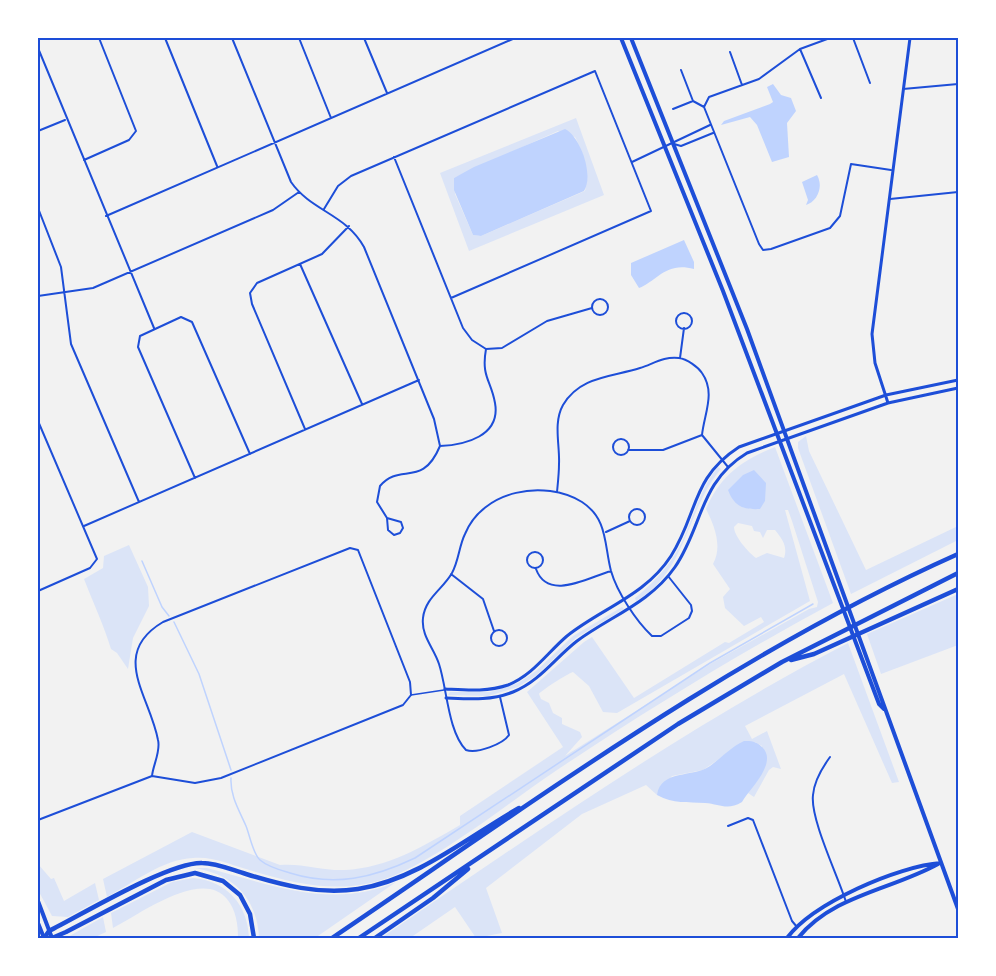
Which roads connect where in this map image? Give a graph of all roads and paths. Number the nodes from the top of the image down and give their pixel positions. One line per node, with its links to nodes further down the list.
1 (99, 38): 34 (street)
2 (165, 38): 36 (street)
3 (232, 38): 30 (street)
4 (298, 38): 25 (street)
5 (364, 38): 20 (street)
6 (515, 38): 20 (street)
7 (621, 38): 32 (main road)
8 (631, 38): 31 (main road)
9 (830, 38): 13 (street)
10 (853, 38): 16 (street)
11 (910, 38): 19 (street)
12 (38, 48): 26 (street)
13 (800, 49): 18 (street); 21 (street)
14 (730, 52): 18 (street)
15 (681, 70): 22 (street)
16 (870, 83)
17 (958, 84): 19 (street)
18 (742, 85): 23 (street)
19 (903, 89): 37 (street)
20 (387, 94): 25 (street)
21 (821, 98)
22 (693, 101): 23 (street); 24 (street)
23 (704, 107): 27 (street)
24 (673, 110)
25 (331, 118): 30 (street)
26 (66, 119): 28 (street); 34 (street)
27 (711, 125): 29 (street); 31 (street)
28 (38, 131)
29 (714, 133): 31 (street); 37 (street)
30 (274, 143): 36 (street); 38 (street)
31 (674, 144): 32 (street); 63 (main road)
32 (666, 147): 35 (street); 64 (main road)
33 (394, 157): 35 (street); 42 (street); 49 (street)
34 (83, 160): 43 (street)
35 (632, 162): 49 (street)
36 (217, 166): 43 (street)
37 (891, 170): 40 (street)
38 (299, 192): 42 (street); 46 (street)
39 (958, 192): 40 (street)
40 (888, 199): 58 (street)
41 (38, 208): 47 (street)
42 (324, 209): 44 (street)
43 (106, 216): 46 (street)
44 (350, 226): 45 (street); 55 (street)
45 (300, 264): 59 (street); 62 (street)
46 (129, 272): 47 (street); 51 (street)
47 (64, 294): 48 (street); 75 (street)
48 (38, 296)
49 (451, 298): 53 (street)
50 (592, 308): 50 (street); 53 (street)
51 (154, 328): 70 (street); 73 (street)
52 (684, 328): 52 (street); 54 (street)
53 (486, 349): 68 (street)
54 (680, 358): 65 (street); 74 (street)
55 (418, 380): 59 (street); 68 (street)
56 (958, 380): 58 (street)
57 (958, 388): 60 (street)
58 (885, 395): 60 (street); 63 (street)
59 (362, 404): 62 (street)
60 (888, 404): 66 (street)
61 (38, 421): 78 (street)
62 (306, 429): 70 (street)
63 (784, 429): 64 (street); 66 (main road)
64 (776, 432): 67 (main road); 71 (street)
65 (702, 435): 69 (street); 71 (street)
66 (788, 437): 67 (street); 96 (main road)
67 (779, 441): 72 (street); 96 (main road)
68 (440, 446): 76 (street)
69 (628, 450): 69 (street)
70 (250, 454): 73 (street)
71 (722, 460): 72 (street); 88 (street)
72 (728, 466): 85 (street)
73 (195, 478): 75 (street)
74 (557, 492): 79 (street); 84 (street)
75 (139, 502): 78 (street)
76 (387, 518): 76 (street)
77 (630, 521): 77 (street); 79 (street)
78 (84, 526): 87 (street)
79 (606, 532): 82 (street)
80 (957, 554): 99 (highway)
81 (536, 569): 81 (street); 82 (street)
82 (611, 571): 88 (street)
83 (958, 573): 91 (highway)
84 (452, 574): 90 (street); 92 (street)
85 (668, 576): 89 (street); 89 (street)
86 (958, 589): 91 (highway)
87 (38, 591)
88 (627, 600): 89 (street); 92 (street)
89 (632, 608): 94 (street)
90 (494, 631): 90 (street)
91 (783, 662): 102 (highway)
92 (445, 690): 93 (lane); 95 (street)
93 (411, 695): 98 (street); 98 (street)
94 (500, 697): 95 (street); 95 (street)
95 (446, 698)
96 (885, 710): 103 (main road)
97 (830, 757): 104 (street)
98 (152, 777): 100 (street)
99 (545, 794): 111 (highway); 115 (highway)
100 (38, 820)
101 (728, 826): 110 (street)
102 (481, 857): 116 (highway); 117 (highway)
103 (941, 862): 104 (main road); 106 (main road); 107 (main road)
104 (844, 895): 106 (street); 110 (main road)
105 (38, 901): 111 (main road)
106 (846, 902): 119 (main road)
107 (958, 910): 108 (main road)
108 (958, 921)
109 (38, 923): 112 (main road)
110 (797, 927): 118 (main road)
111 (49, 931): 112 (highway); 113 (main road)
112 (44, 938): 113 (highway)
113 (52, 938): 114 (highway)
114 (254, 939)
115 (332, 939)
116 (359, 939)
117 (375, 939)
118 (787, 939)
119 (798, 939)

